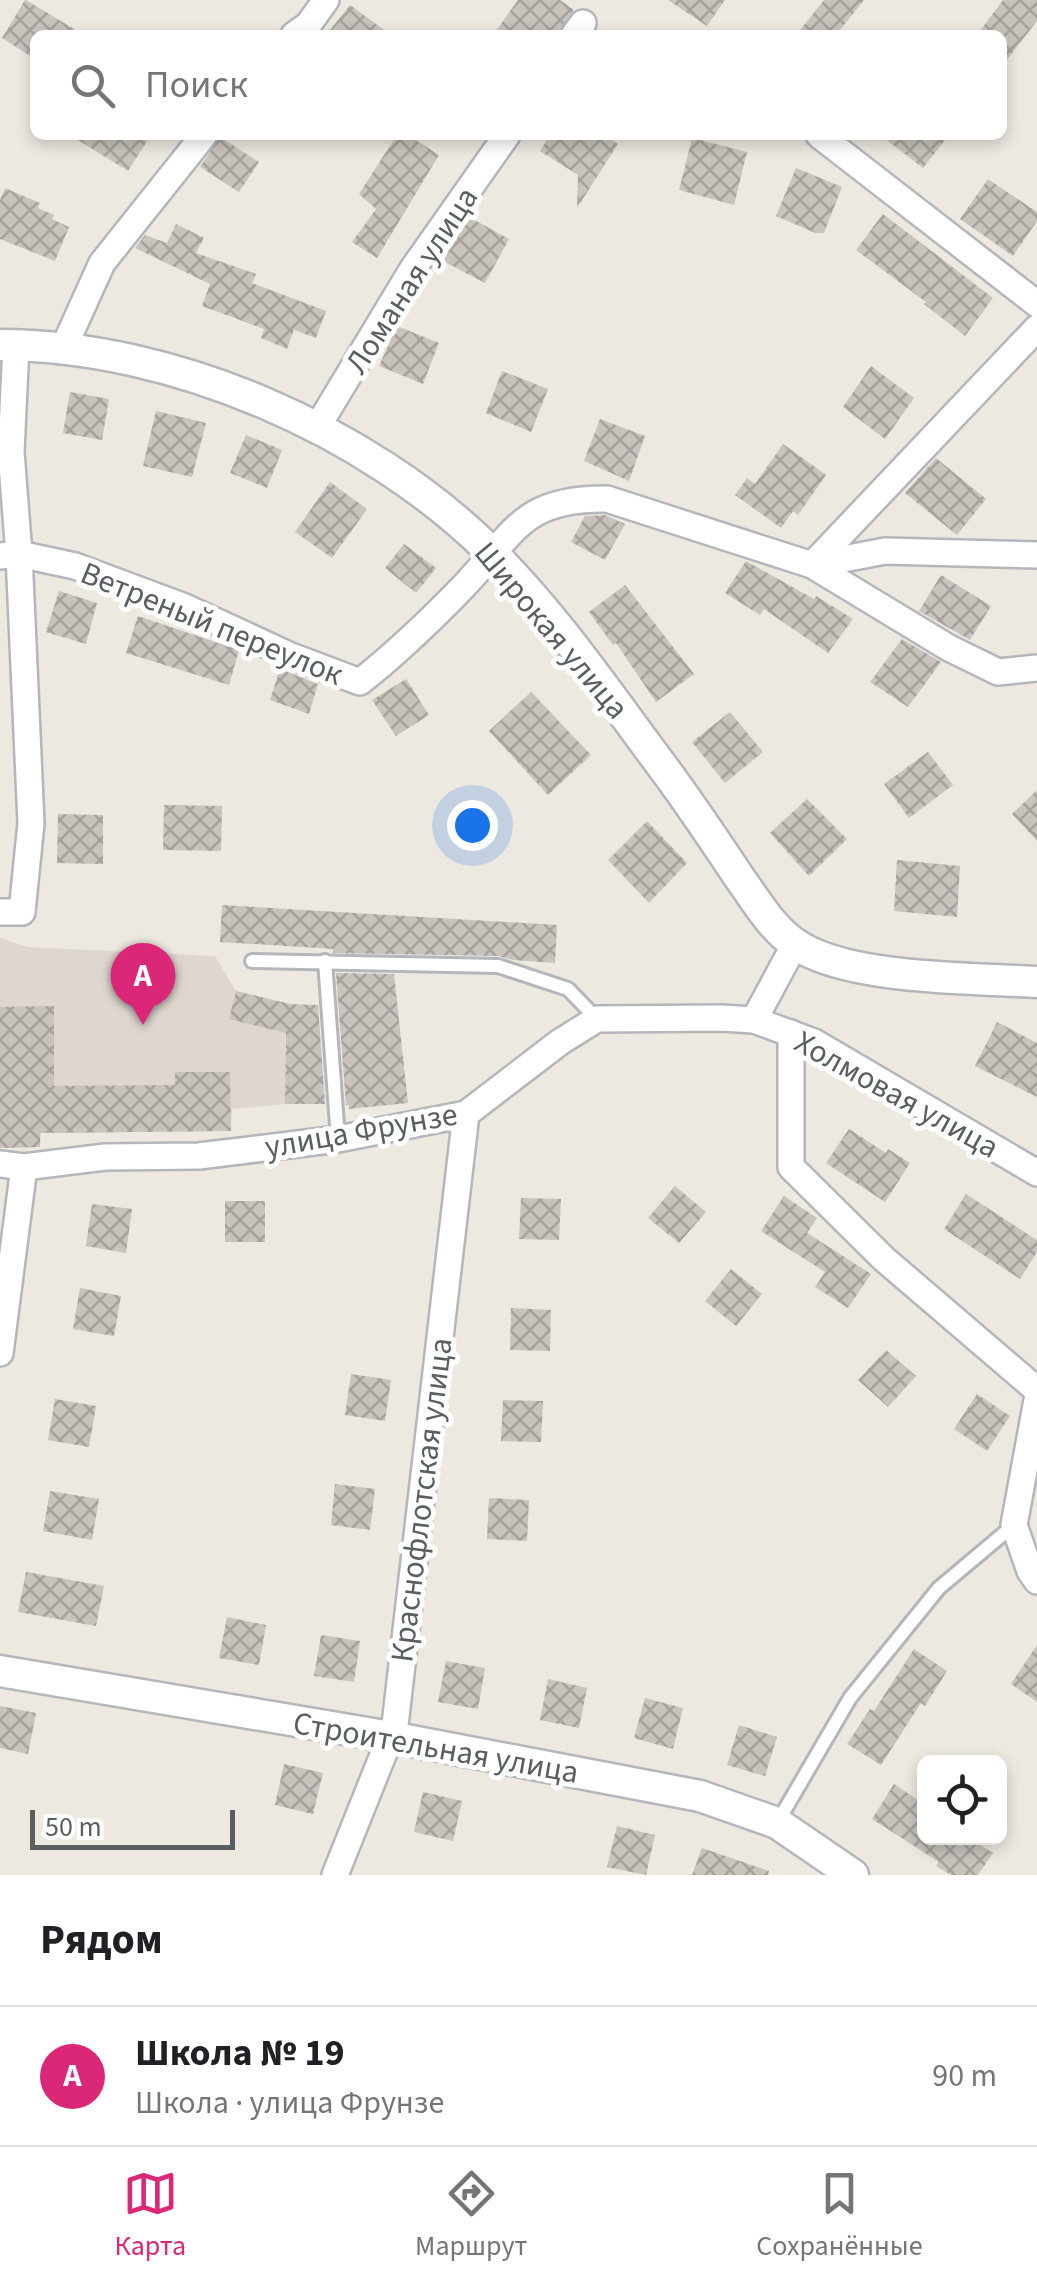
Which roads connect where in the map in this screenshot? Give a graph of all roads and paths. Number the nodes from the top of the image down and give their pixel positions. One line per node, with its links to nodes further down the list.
1 (326, 0): 2 (street)
2 (301, 30)
3 (200, 140): 9 (street)
4 (503, 140): 10 (street, Ломаная улица)
5 (825, 140): 6 (street)
6 (1037, 304)
7 (1037, 328): 14 (street)
8 (8, 345): 9 (street, Широкая улица); 12 (street)
9 (64, 347): 10 (street, Широкая улица)
10 (318, 426): 11 (street, Широкая улица)
11 (491, 552): 12 (street, Ветреный переулок); 14 (street); 17 (street, Широкая улица)
12 (10, 555): 16 (street)
13 (1037, 556): 14 (street)
14 (812, 565): 15 (street)
15 (1037, 668)
16 (11, 912)
17 (795, 944): 20 (street, Широкая улица); 22 (street)
18 (252, 961): 19 (lane)
19 (326, 961): 21 (lane); 25 (lane)
20 (1037, 982)
21 (597, 1019): 22 (street); 24 (street, улица Фрунзе)
22 (754, 1020): 23 (street, Холмовая улица)
23 (791, 1034): 27 (street, Холмовая улица); 29 (street)
24 (466, 1114): 25 (street, улица Фрунзе); 34 (street, Краснофлотская улица)
25 (338, 1139): 26 (street, улица Фрунзе)
26 (12, 1166): 28 (street)
27 (1037, 1173)
28 (0, 1353)
29 (1037, 1390)
30 (1037, 1400): 31 (street)
31 (1014, 1525): 32 (street); 35 (lane)
32 (1037, 1581)
33 (0, 1670): 34 (street, Строительная улица)
34 (390, 1737): 35 (street, Строительная улица); 36 (street, Краснофлотская улица)
35 (778, 1823): 37 (street, Строительная улица)
36 (335, 1875)
37 (853, 1875)

